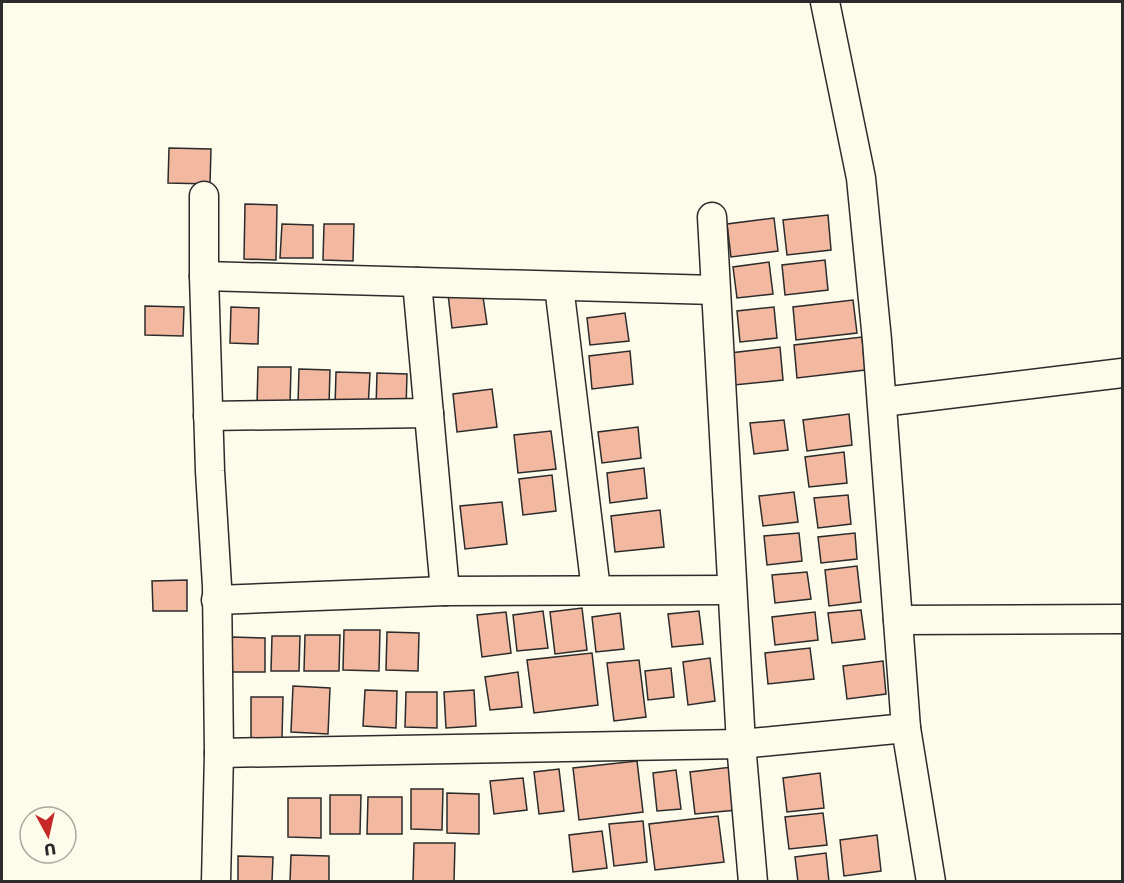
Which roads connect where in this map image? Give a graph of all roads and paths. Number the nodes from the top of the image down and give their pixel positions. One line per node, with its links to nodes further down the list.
1 (825, 2): 9 (street)
2 (204, 196): 4 (street)
3 (712, 218): 7 (street)
4 (204, 276): 5 (street); 11 (street)
5 (417, 282): 6 (street); 10 (street)
6 (559, 286): 7 (street); 14 (street)
7 (715, 290): 12 (street)
8 (1122, 373): 9 (street)
9 (882, 402): 17 (street)
10 (429, 413): 11 (street); 13 (street)
11 (208, 416): 15 (street)
12 (732, 590): 14 (street); 19 (street)
13 (445, 591): 14 (street); 15 (street)
14 (596, 591)
15 (216, 600): 20 (street)
16 (1122, 619): 17 (street)
17 (898, 620): 18 (street)
18 (906, 728): 19 (street); 23 (street)
19 (741, 744): 20 (street); 22 (street)
20 (219, 753): 21 (street)
21 (216, 882)
22 (753, 882)
23 (931, 882)

